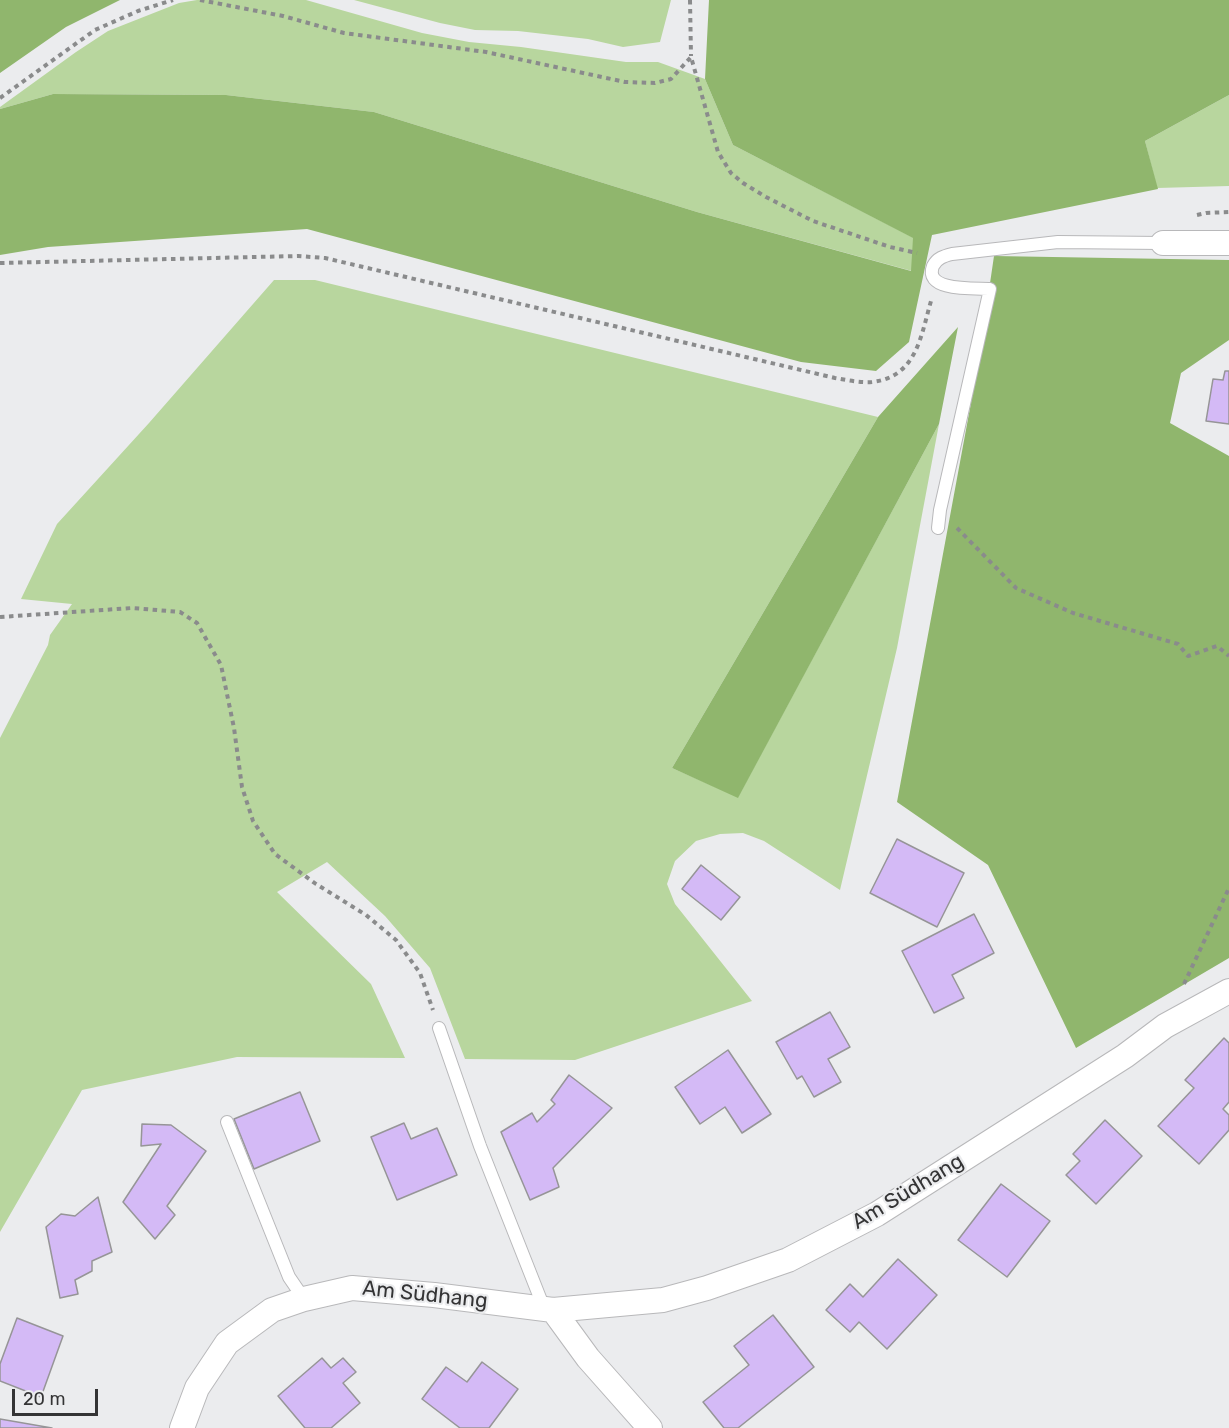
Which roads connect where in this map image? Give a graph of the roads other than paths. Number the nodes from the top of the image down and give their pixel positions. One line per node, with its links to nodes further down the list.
1 (1163, 243): 2 (street); 3 (lane)
2 (1229, 243)
3 (938, 528)
4 (1229, 991): 8 (street, Am Südhang)
5 (439, 1028): 8 (lane)
6 (226, 1122): 7 (lane)
7 (304, 1299): 8 (street, Am Südhang); 9 (street, Am Südhang)
8 (549, 1309): 10 (street)
9 (182, 1428)
10 (650, 1428)

